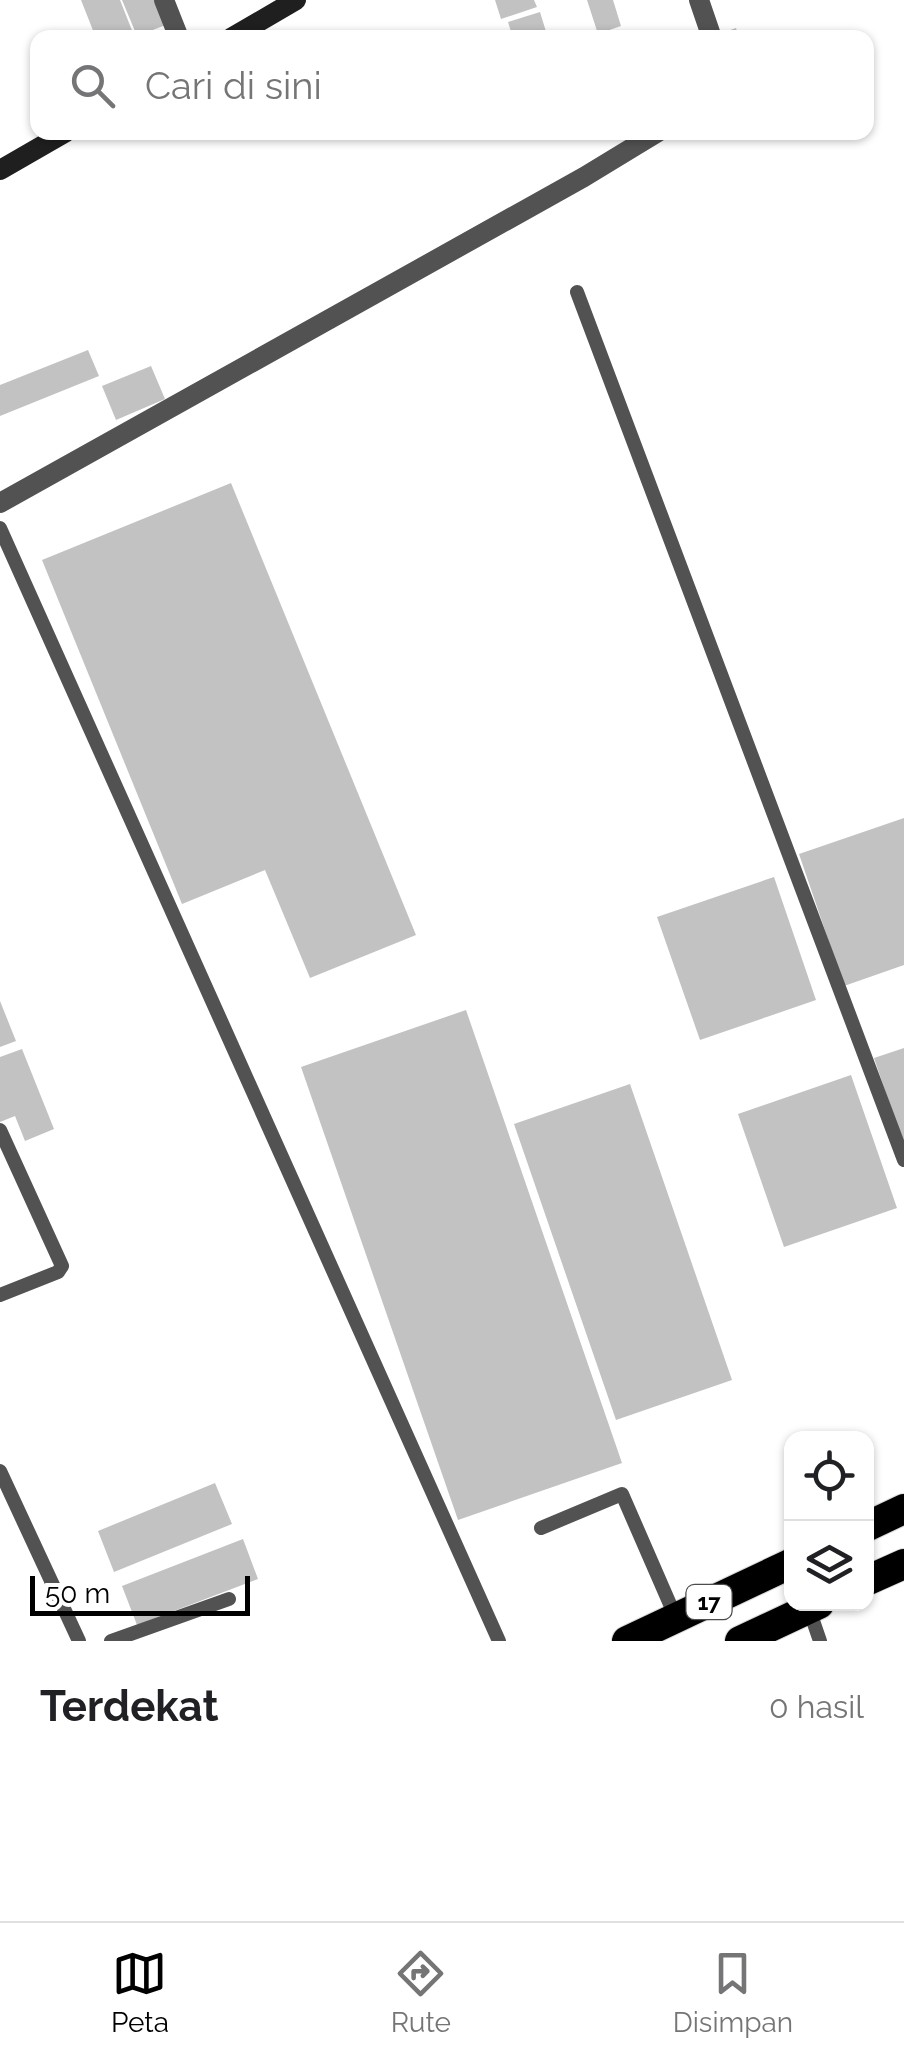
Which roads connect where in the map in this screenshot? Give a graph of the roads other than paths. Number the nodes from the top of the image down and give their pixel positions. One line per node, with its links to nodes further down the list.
1 (164, 0): 4 (street)
2 (296, 0): 5 (street)
3 (699, 0): 6 (street)
4 (176, 30)
5 (244, 30)
6 (709, 30)
7 (52, 140): 9 (street)
8 (645, 140): 11 (street)
9 (0, 170)
10 (577, 292): 14 (lane)
11 (0, 503)
12 (0, 528): 29 (lane)
13 (0, 1130): 15 (lane)
14 (904, 1160)
15 (0, 1295)
16 (0, 1471): 27 (lane)
17 (904, 1509): 18 (highway)
18 (874, 1523)
19 (541, 1528): 26 (lane)
20 (904, 1564): 22 (highway)
21 (784, 1567): 26 (highway, 17)
22 (874, 1577)
23 (230, 1599): 28 (lane)
24 (803, 1611): 31 (highway, 17)
25 (815, 1611): 32 (lane)
26 (676, 1618): 30 (highway, 17)
27 (79, 1641)
28 (111, 1641)
29 (499, 1641)
30 (628, 1641)
31 (740, 1641)
32 (820, 1641)

